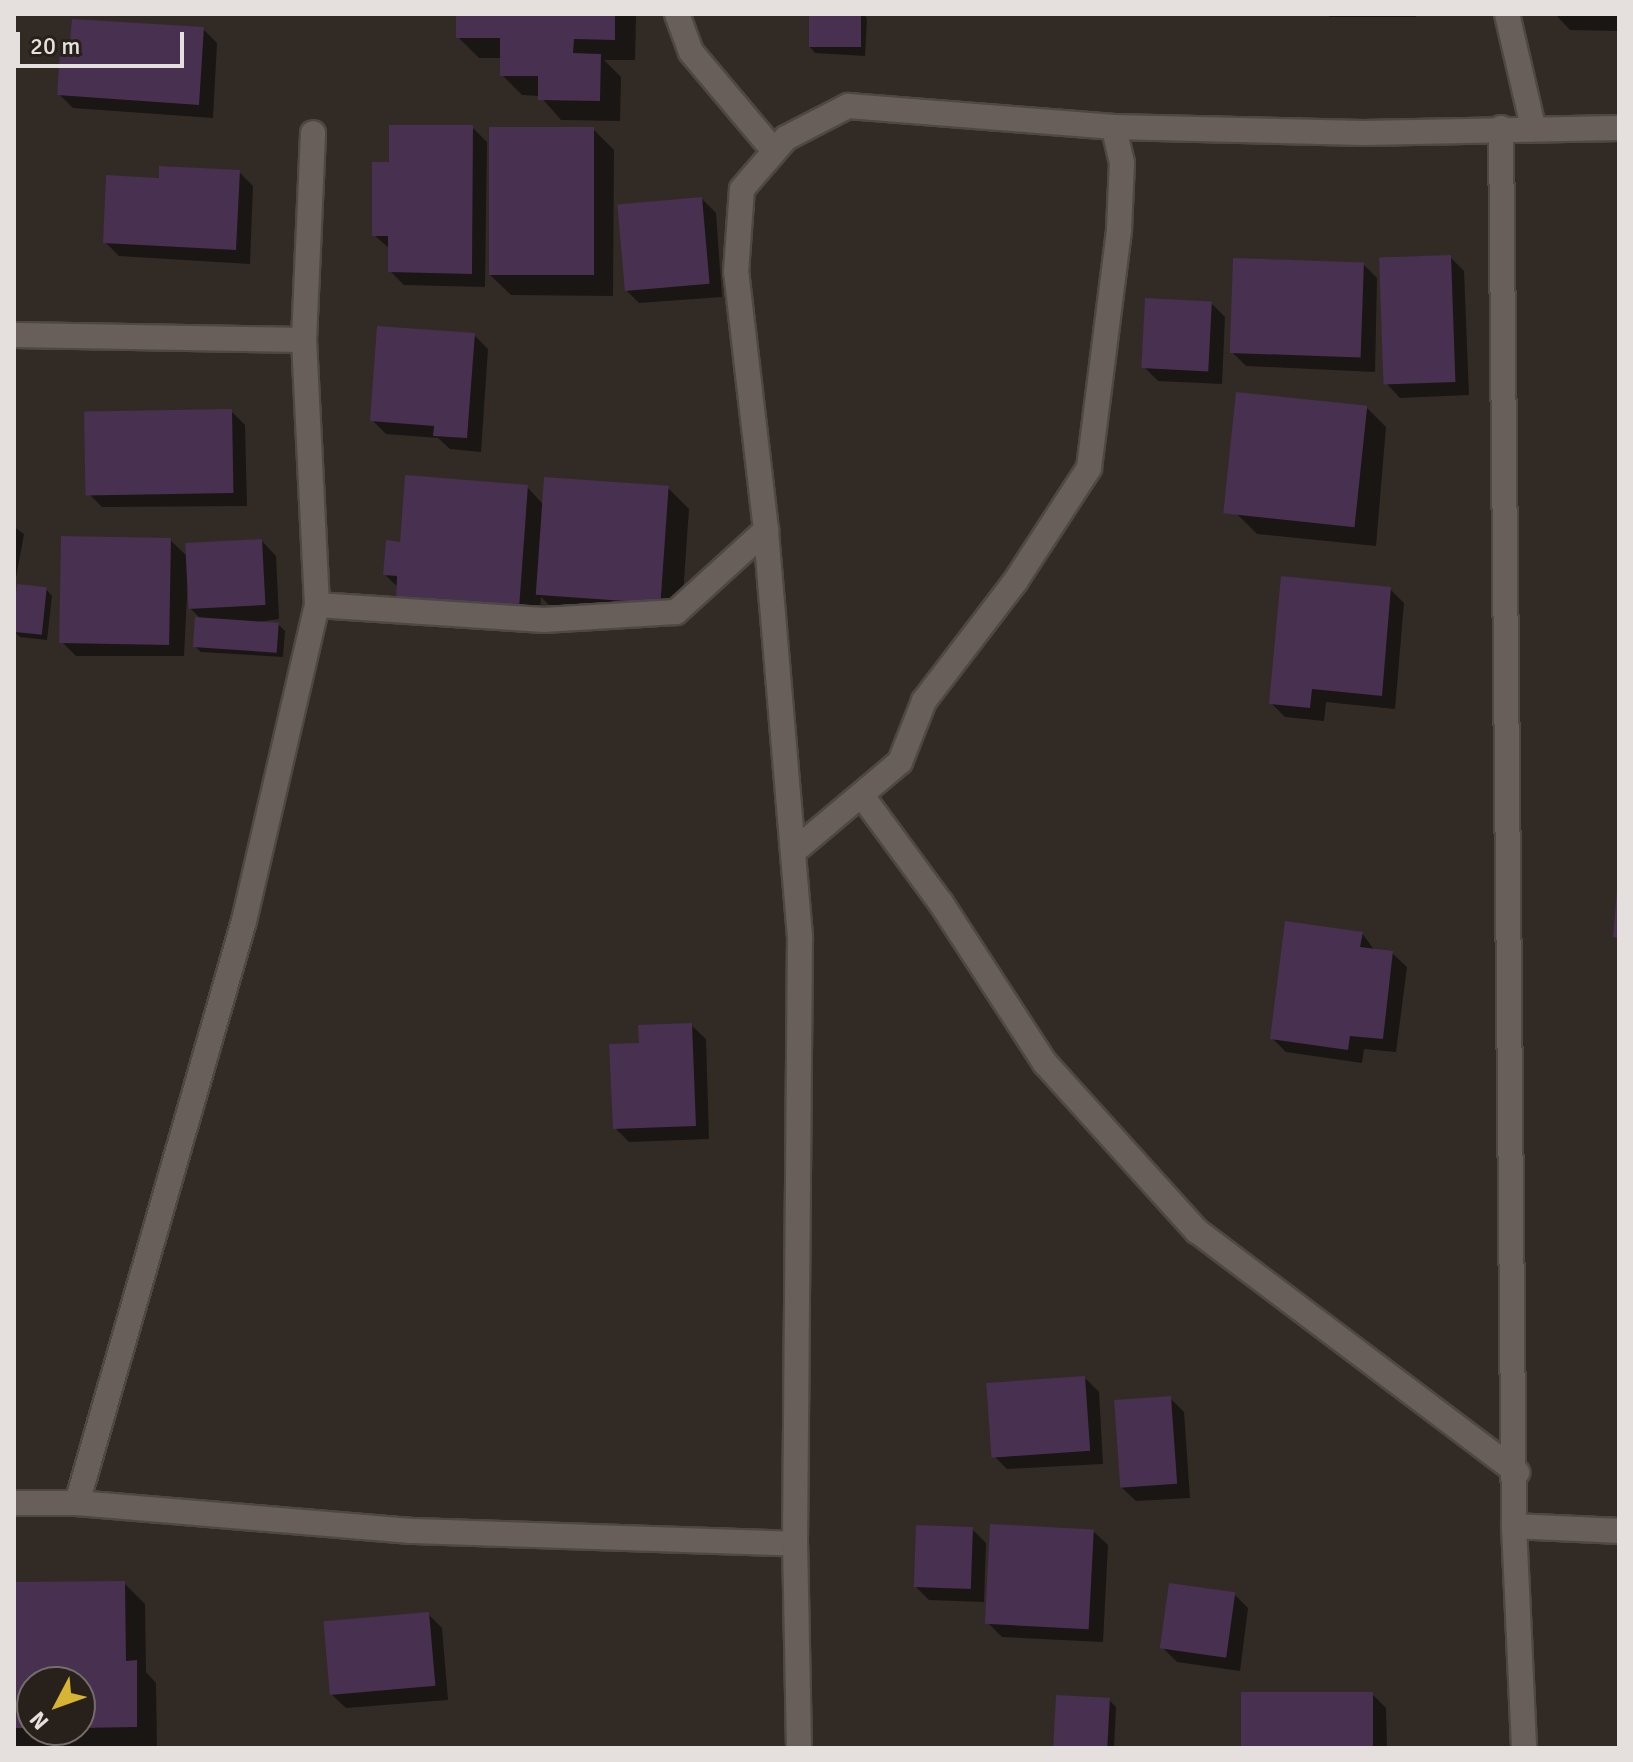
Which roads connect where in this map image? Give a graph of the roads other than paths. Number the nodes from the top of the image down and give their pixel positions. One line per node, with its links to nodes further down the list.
1 (677, 14): 8 (street)
2 (1507, 14): 4 (street)
3 (1114, 127): 5 (street); 8 (street); 13 (street)
4 (1533, 127): 5 (street); 6 (street)
5 (1501, 128): 15 (street)
6 (1619, 128)
7 (313, 133): 10 (street)
8 (774, 151): 11 (street)
9 (14, 335): 10 (street)
10 (304, 340): 12 (street)
11 (766, 530): 12 (street); 14 (street)
12 (317, 605): 17 (street)
13 (863, 797): 14 (street); 15 (street)
14 (793, 852): 20 (street)
15 (1517, 1472): 18 (street)
16 (14, 1503): 17 (street)
17 (77, 1503): 20 (street)
18 (1514, 1526): 19 (street); 22 (street)
19 (1619, 1531)
20 (795, 1544): 21 (street)
21 (799, 1748)
22 (1524, 1748)

